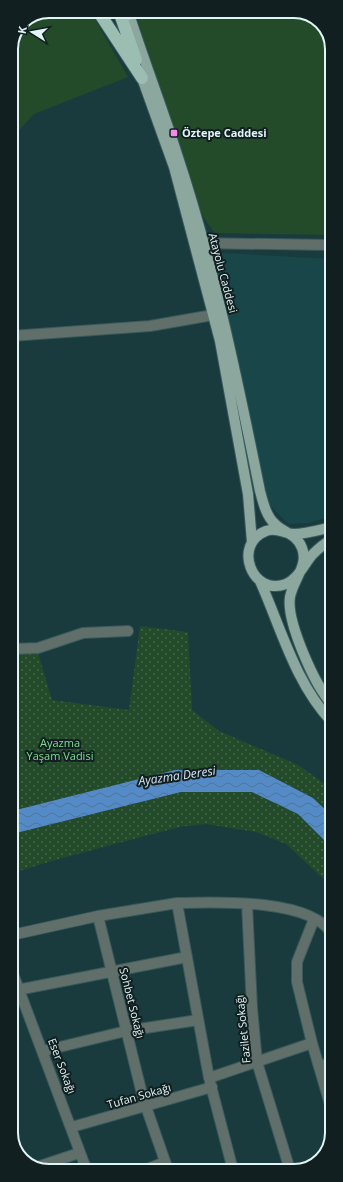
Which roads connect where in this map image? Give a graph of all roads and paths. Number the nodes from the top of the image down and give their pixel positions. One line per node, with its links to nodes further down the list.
1 (103, 18): 4 (highway)
2 (127, 18): 4 (highway)
3 (128, 18): 5 (main road, Atayolu Caddesi)
4 (142, 78): 5 (main road, Atayolu Caddesi)
5 (198, 243): 6 (street); 7 (main road, Atayolu Caddesi); 10 (main road, Atayolu Caddesi)
6 (325, 245)
7 (213, 315): 8 (street); 11 (main road, Atayolu Caddesi)
8 (18, 335)
9 (325, 529): 10 (main road)
10 (291, 534): 11 (main road); 13 (main road, Atayolu Caddesi)
11 (252, 542): 14 (main road, Atayolu Caddesi)
12 (325, 545): 13 (main road)
13 (300, 572): 14 (main road); 17 (main road, Atayolu Caddesi)
14 (260, 581): 18 (main road, Atayolu Caddesi)
15 (128, 631): 16 (street)
16 (18, 649)
17 (325, 693)
18 (325, 712)
19 (177, 903): 20 (street); 21 (street); 25 (street)
20 (247, 904): 22 (street); 33 (street, Fazilet Sokağı)
21 (98, 916): 24 (street); 26 (street, Sohbet Sokağı)
22 (314, 919): 23 (street); 31 (street)
23 (325, 927)
24 (18, 934)
25 (187, 957): 26 (street); 29 (street)
26 (112, 972): 27 (street); 30 (street, Sohbet Sokağı)
27 (18, 989)
28 (18, 997): 32 (street, Eser Sokağı)
29 (198, 1020): 30 (street); 36 (street)
30 (126, 1031): 32 (street); 38 (street, Sohbet Sokağı)
31 (312, 1043): 33 (street, Tufan Sokağı); 35 (street)
32 (43, 1051): 39 (street, Eser Sokağı)
33 (257, 1062): 36 (street, Tufan Sokağı); 45 (street, Fazilet Sokağı)
34 (325, 1065): 35 (street)
35 (320, 1068): 37 (street)
36 (210, 1083): 38 (street, Tufan Sokağı); 44 (street)
37 (325, 1086)
38 (146, 1107): 39 (street, Tufan Sokağı); 43 (street, Sohbet Sokağı)
39 (72, 1127): 40 (street, Eser Sokağı)
40 (79, 1153): 41 (street); 42 (street, Eser Sokağı)
41 (46, 1164)
42 (84, 1164)
43 (166, 1164)
44 (231, 1164)
45 (288, 1164)

